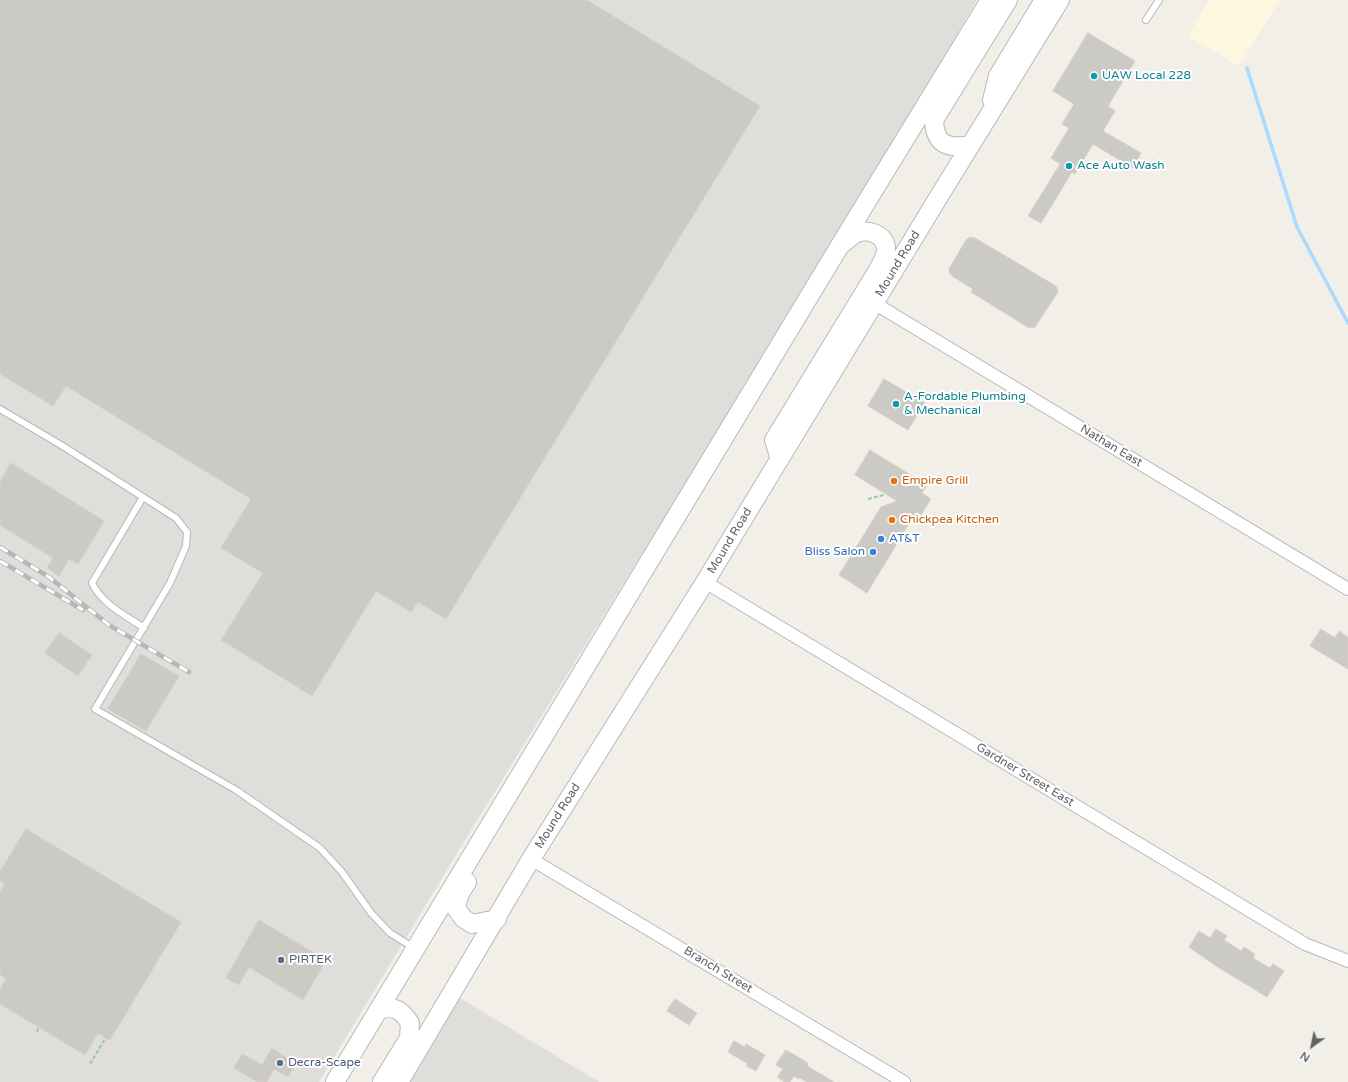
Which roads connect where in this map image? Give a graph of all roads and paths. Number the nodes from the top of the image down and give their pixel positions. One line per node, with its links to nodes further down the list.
1 (990, 0): 9 (main road)
2 (1008, 0): 8 (main road)
3 (1044, 0): 7 (main road)
4 (1060, 0): 7 (main road, Mound Road)
5 (1159, 0): 6 (lane)
6 (1146, 20)
7 (987, 119): 8 (main road, Mound Road)
8 (970, 145): 10 (main road, Mound Road)
9 (839, 247): 12 (main road); 19 (main road)
10 (874, 303): 12 (main road, Mound Road); 17 (street, Nathan East)
11 (0, 409): 14 (lane)
12 (780, 459): 16 (main road, Mound Road)
13 (884, 495): 15 (path)
14 (143, 497): 18 (lane); 18 (lane)
15 (868, 499)
16 (706, 582): 20 (main road, Mound Road); 23 (street, Gardner Street East)
17 (1348, 589)
18 (144, 628): 22 (lane)
19 (583, 674): 21 (main road); 22 (main road)
20 (531, 859): 21 (main road, Mound Road); 32 (street, Branch Street)
21 (496, 919): 31 (main road, Mound Road)
22 (415, 949): 24 (main road)
23 (1348, 960)
24 (379, 1010): 29 (main road); 30 (main road)
25 (39, 1028): 26 (path)
26 (37, 1032)
27 (106, 1037): 28 (path)
28 (90, 1064)
29 (336, 1082)
30 (382, 1082)
31 (399, 1082)
32 (904, 1082)

